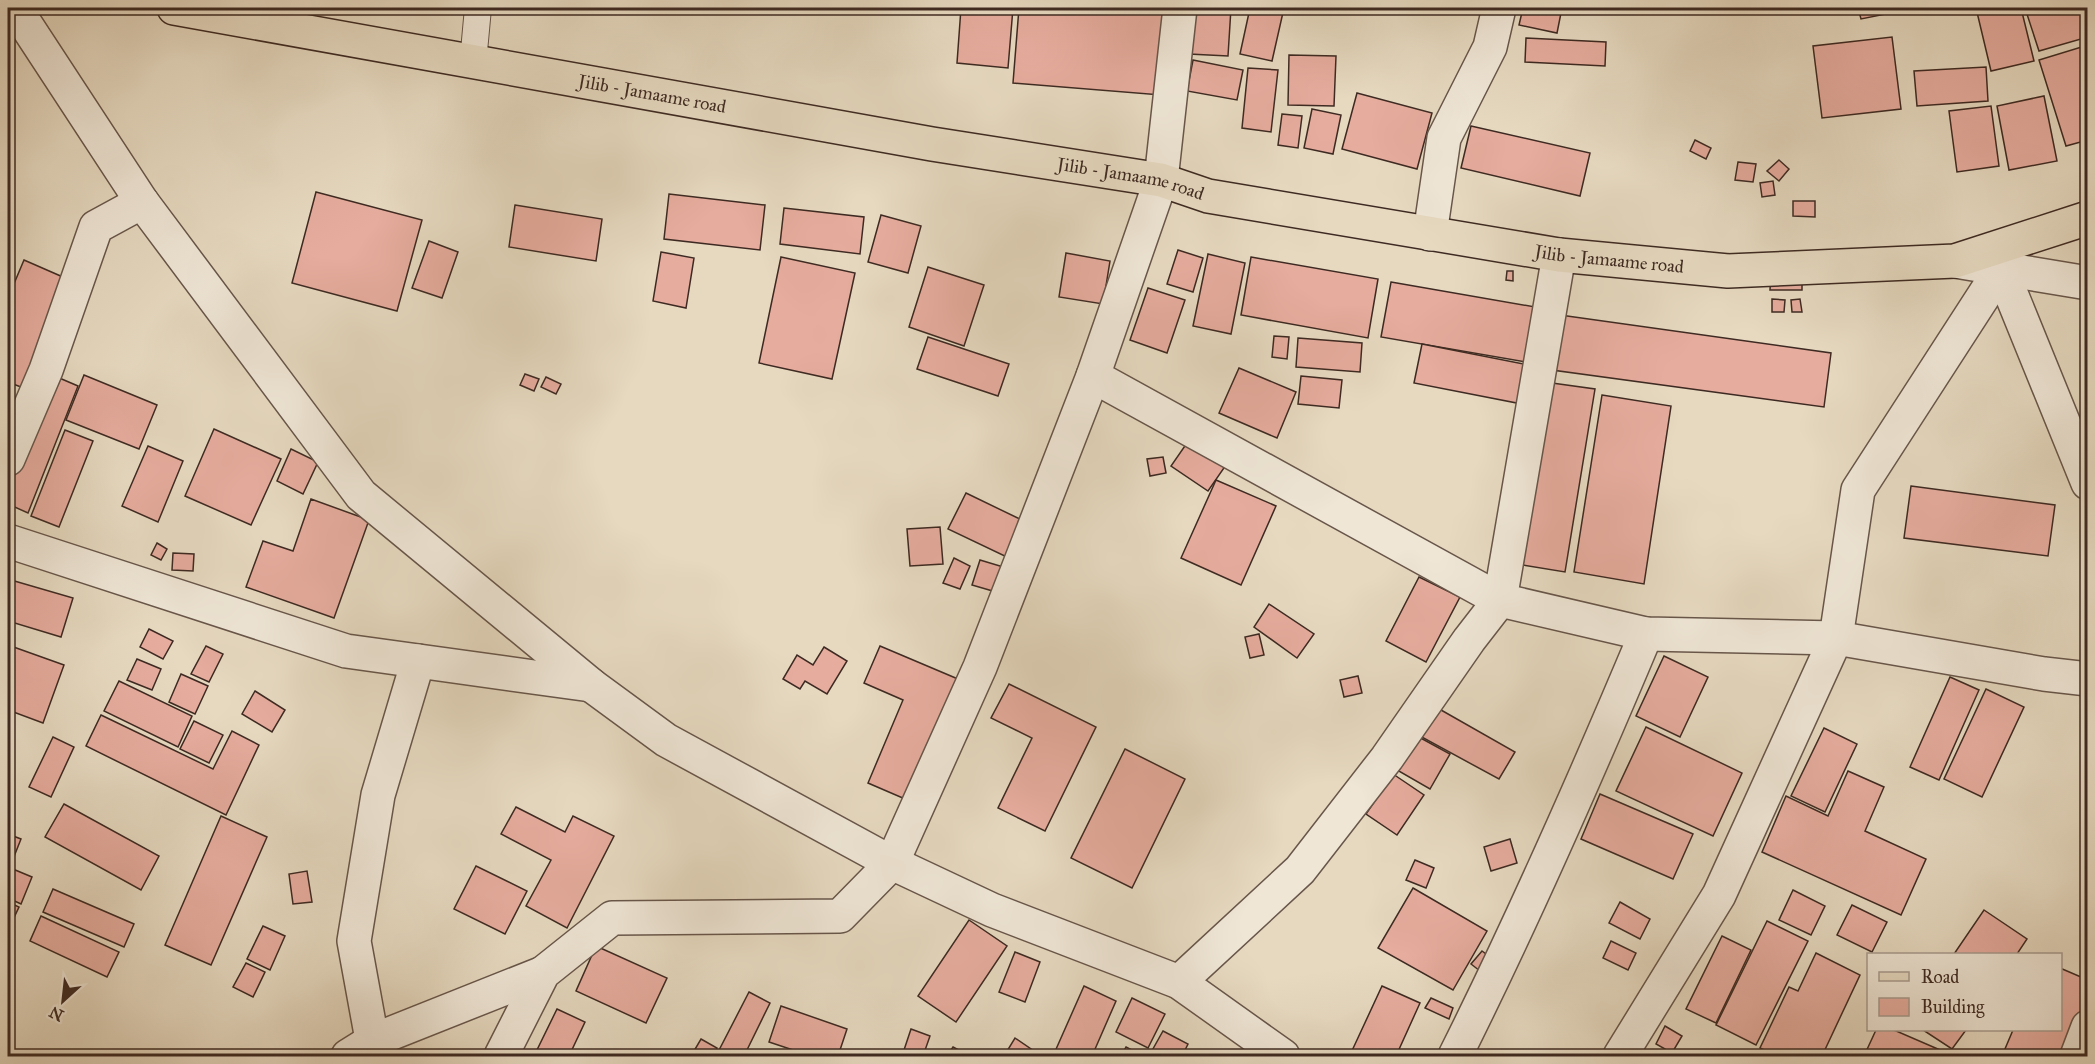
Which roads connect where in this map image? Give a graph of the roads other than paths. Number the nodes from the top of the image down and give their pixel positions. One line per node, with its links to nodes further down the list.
1 (15, 8): 8 (street)
2 (174, 8): 6 (main road, Jilib - Jamaame road)
3 (478, 8): 6 (lane)
4 (1180, 8): 7 (street)
5 (1499, 8): 10 (street)
6 (473, 62): 7 (main road, Jilib - Jamaame road)
7 (1161, 180): 10 (main road, Jilib - Jamaame road); 15 (street)
8 (142, 202): 16 (street); 24 (street)
9 (2088, 219): 12 (main road, Jilib - Jamaame road)
10 (1430, 234): 11 (main road, Jilib - Jamaame road)
11 (1559, 255): 12 (main road, Jilib - Jamaame road); 19 (street)
12 (1955, 261): 13 (street)
13 (2001, 269): 14 (street); 17 (street); 21 (street)
14 (2088, 283)
15 (1093, 376): 19 (street); 25 (street)
16 (8, 459)
17 (2088, 483)
18 (8, 541): 22 (street)
19 (1500, 600): 20 (street); 27 (street)
20 (1646, 634): 21 (street); 32 (street)
21 (1836, 638): 23 (street); 33 (street)
22 (418, 661): 24 (street); 29 (street)
23 (2088, 679)
24 (591, 684): 25 (street)
25 (891, 863): 26 (street); 27 (street)
26 (543, 973): 29 (street); 30 (street)
27 (1179, 982): 31 (street)
28 (2088, 1027): 34 (street)
29 (365, 1051)
30 (501, 1056)
31 (1283, 1056)
32 (1455, 1056)
33 (1620, 1056)
34 (2077, 1056)

